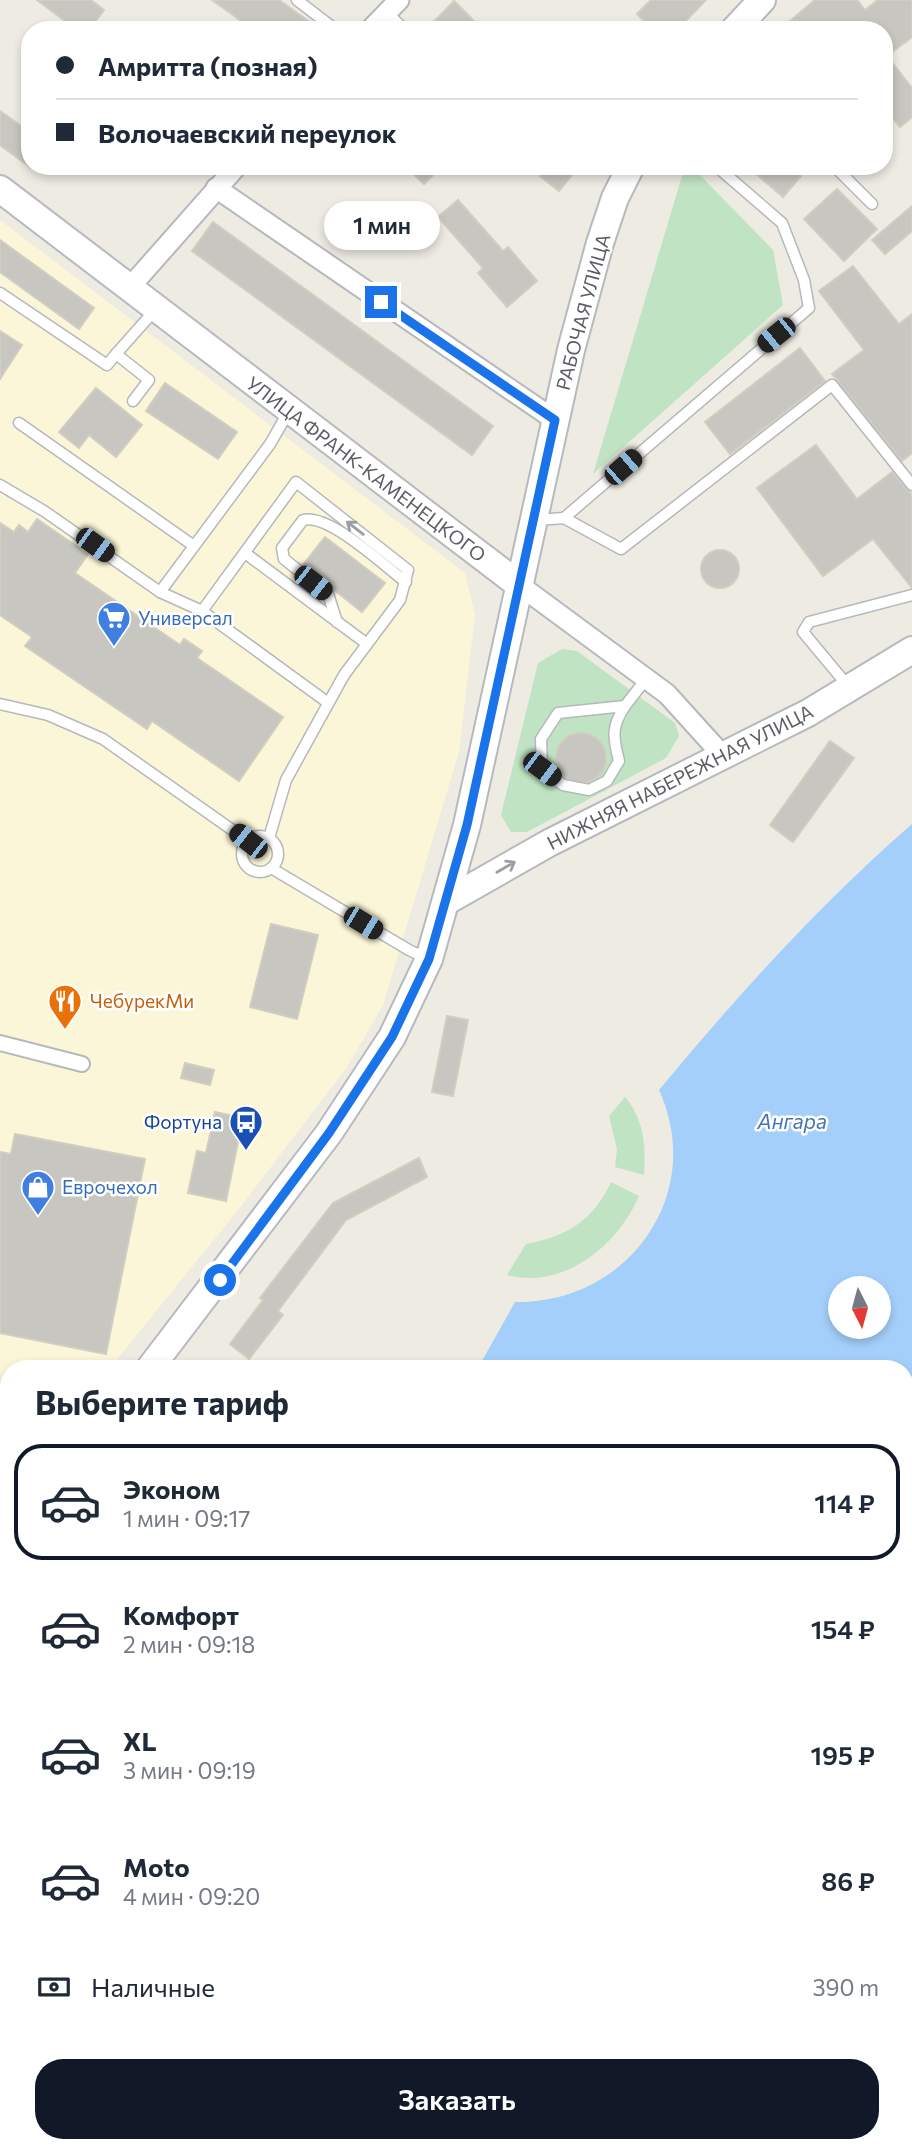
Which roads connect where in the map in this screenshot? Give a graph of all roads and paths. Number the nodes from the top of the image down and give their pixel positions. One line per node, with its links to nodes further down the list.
1 (297, 0): 4 (lane)
2 (762, 0): 6 (main road)
3 (393, 6): 5 (street)
4 (324, 21)
5 (379, 21)
6 (744, 21)
7 (228, 175): 11 (street)
8 (626, 175): 20 (main road, РАБОЧАЯ УЛИЦА)
9 (731, 175): 24 (lane)
10 (843, 175): 13 (lane)
11 (216, 188): 14 (street); 20 (street)
12 (0, 189): 14 (main road, УЛИЦА ФРАНК-КАМЕНЕЦКОГО)
13 (872, 204)
14 (131, 286): 16 (main road, УЛИЦА ФРАНК-КАМЕНЕЦКОГО)
15 (0, 293): 17 (lane)
16 (158, 307): 17 (lane); 19 (main road, УЛИЦА ФРАНК-КАМЕНЕЦКОГО)
17 (116, 354): 18 (lane)
18 (133, 401)
19 (289, 411): 26 (lane); 29 (main road, УЛИЦА ФРАНК-КАМЕНЕЦКОГО)
20 (555, 420): 25 (main road, РАБОЧАЯ УЛИЦА)
21 (19, 423): 26 (lane)
22 (0, 485): 30 (lane)
23 (912, 485): 24 (lane)
24 (564, 518): 25 (lane)
25 (534, 521): 29 (main road, РАБОЧАЯ УЛИЦА)
26 (194, 546): 30 (lane)
27 (245, 553): 28 (lane, one-way to 27); 32 (lane); 33 (lane)
28 (406, 582): 33 (lane); 34 (lane)
29 (517, 584): 36 (street, УЛИЦА ФРАНК-КАМЕНЕЦКОГО); 45 (main road, РАБОЧАЯ УЛИЦА)
30 (160, 592): 32 (lane)
31 (912, 595): 37 (lane)
32 (202, 611): 38 (lane)
33 (337, 622): 34 (lane)
34 (367, 644): 38 (lane)
35 (912, 650): 37 (main road, НИЖНЯЯ НАБЕРЕЖНАЯ УЛИЦА)
36 (646, 679): 40 (lane); 41 (street, УЛИЦА ФРАНК-КАМЕНЕЦКОГО)
37 (850, 688): 41 (main road, НИЖНЯЯ НАБЕРЕЖНАЯ УЛИЦА)
38 (327, 702): 42 (lane)
39 (0, 704): 43 (lane)
40 (625, 705): 40 (lane)
41 (724, 757): 45 (main road, НИЖНЯЯ НАБЕРЕЖНАЯ УЛИЦА, one-way to 41)
42 (269, 838): 43 (lane); 44 (lane)
43 (248, 841): 44 (lane)
44 (271, 868): 46 (lane)
45 (447, 901): 46 (main road, РАБОЧАЯ УЛИЦА)
46 (429, 959): 49 (main road, РАБОЧАЯ УЛИЦА)
47 (0, 1044): 48 (street)
48 (82, 1064)
49 (156, 1360)

